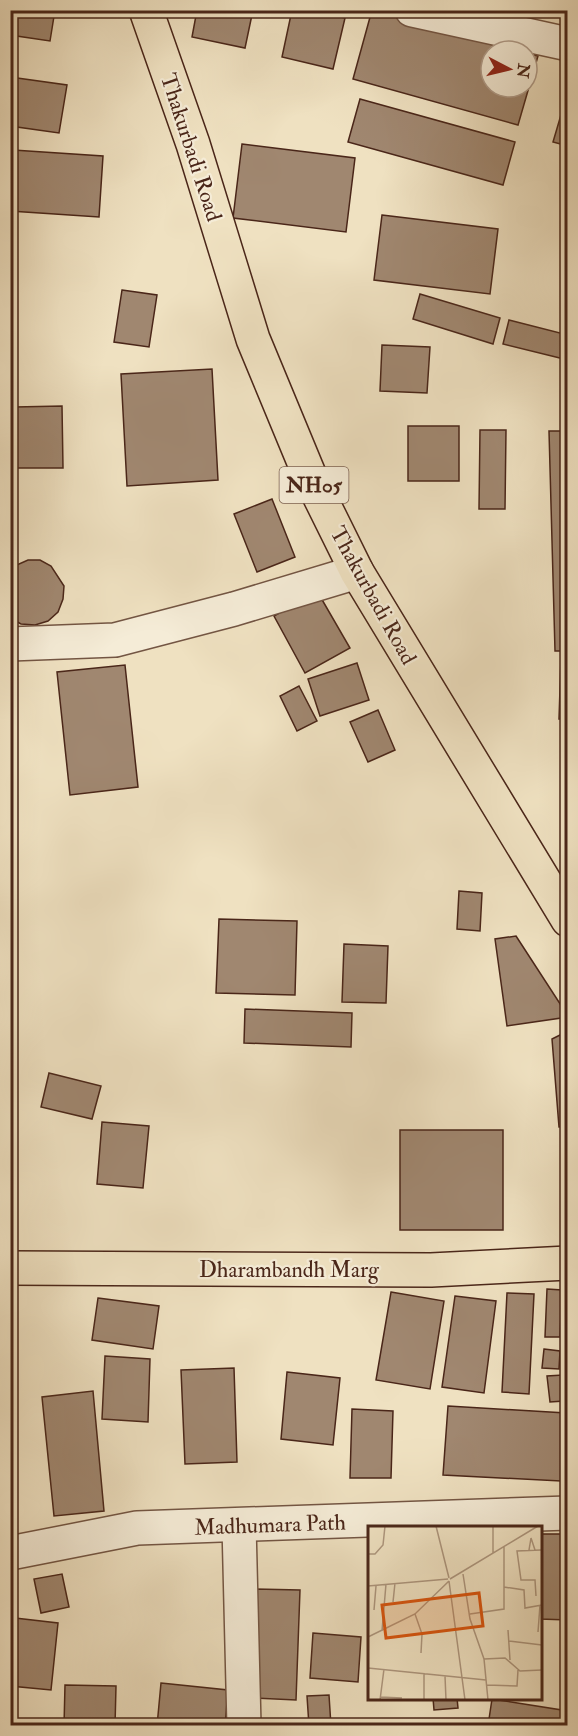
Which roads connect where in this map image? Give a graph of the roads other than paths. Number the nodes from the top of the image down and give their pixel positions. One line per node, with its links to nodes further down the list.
1 (146, 10): 4 (main road, Thakurbadi Road / NH05)
2 (412, 10): 3 (street)
3 (567, 44)
4 (357, 572): 5 (street); 6 (main road, Thakurbadi Road / NH05)
5 (10, 644)
6 (567, 920)
7 (567, 1263): 8 (main road, Dharambandh Marg)
8 (10, 1268)
9 (567, 1513): 10 (street, Madhumara Path)
10 (239, 1525): 11 (street, Madhumara Path); 12 (street)
11 (10, 1553)
12 (244, 1725)

